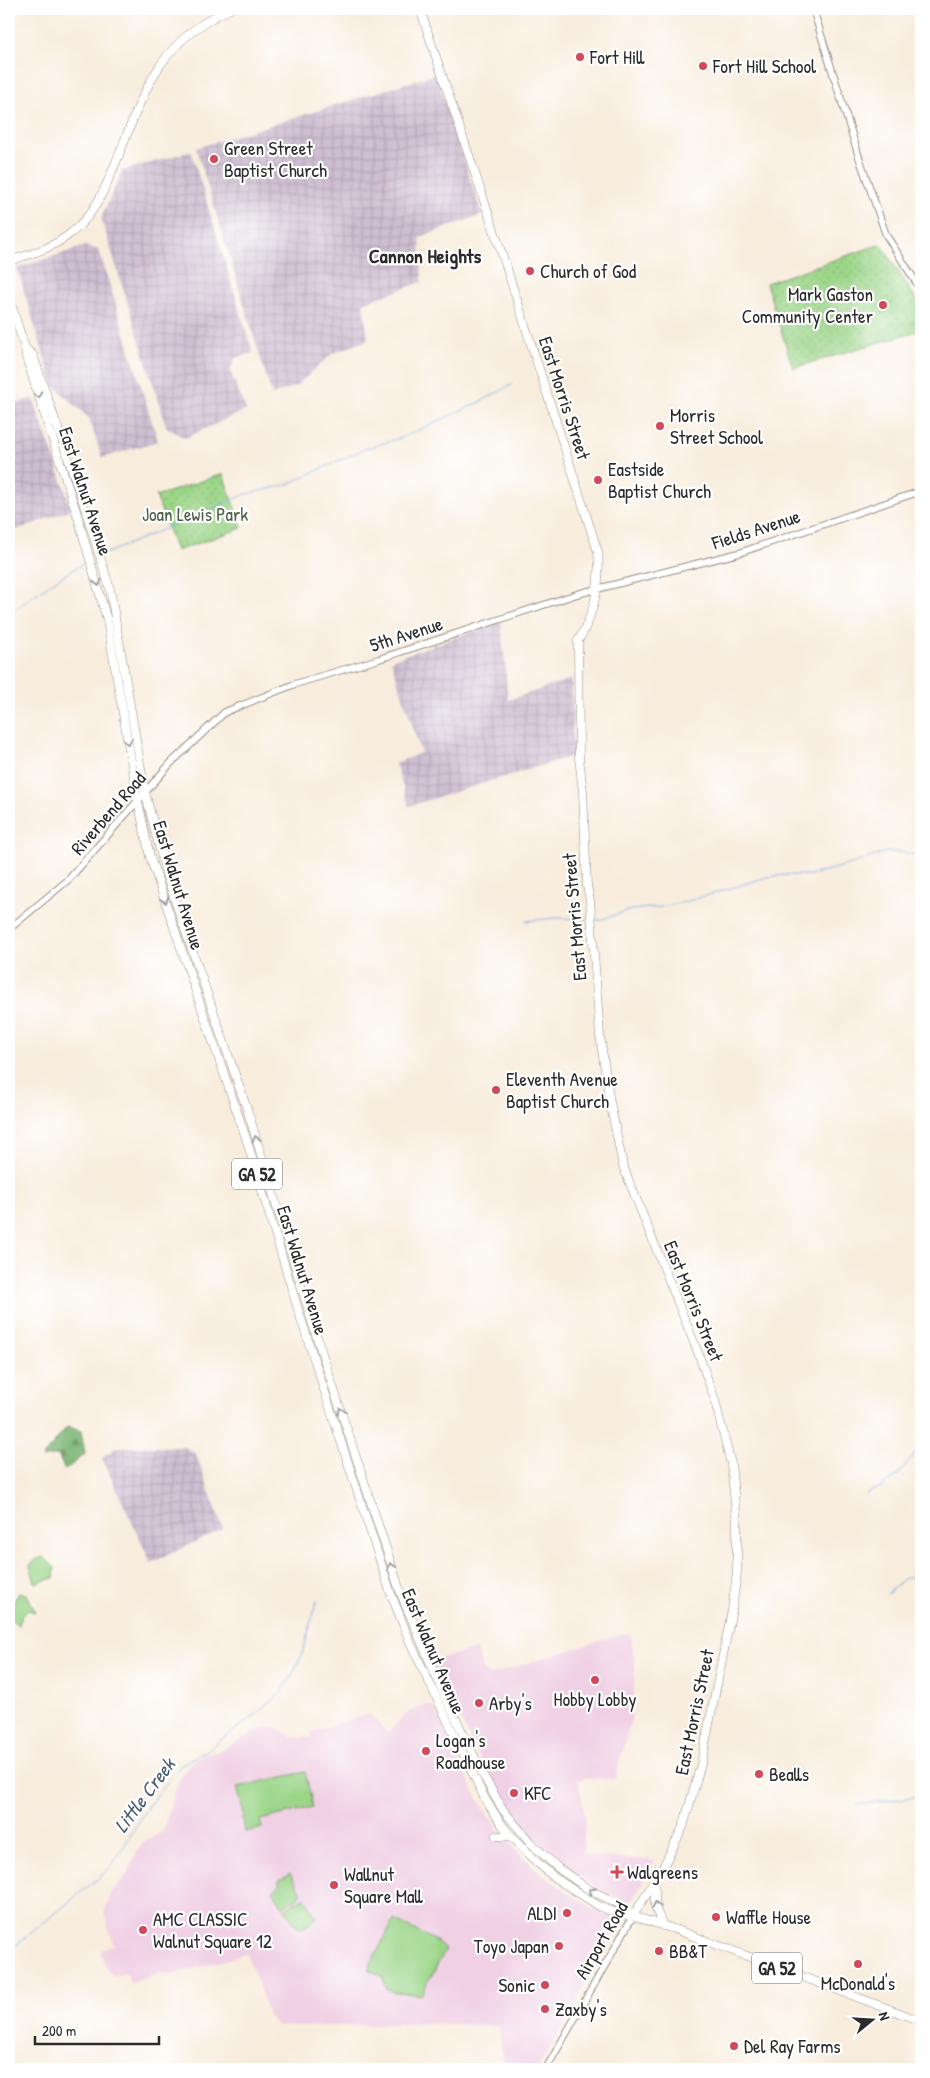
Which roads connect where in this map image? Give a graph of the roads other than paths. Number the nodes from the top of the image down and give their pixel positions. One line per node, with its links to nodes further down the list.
1 (228, 9): 4 (main road)
2 (420, 9): 9 (main road, East Morris Street)
3 (813, 9): 5 (street)
4 (9, 261)
5 (921, 290)
6 (9, 298): 7 (main road, East Walnut Avenue / GA 52)
7 (25, 348): 11 (main road, East Walnut Avenue / GA 52); 12 (main road, East Walnut Avenue / GA 52, one-way to 12)
8 (921, 490): 9 (street, Fields Avenue)
9 (598, 588): 10 (street, 5th Avenue); 16 (main road, East Morris Street)
10 (224, 712): 11 (street, Riverbend Road)
11 (145, 792): 12 (street, Riverbend Road); 14 (main road, East Walnut Avenue / GA 52)
12 (138, 801): 13 (street, Riverbend Road); 15 (main road, East Walnut Avenue / GA 52, one-way to 15)
13 (9, 929)
14 (226, 1047): 15 (main road); 20 (main road, East Walnut Avenue / GA 52, one-way to 14)
15 (216, 1050): 18 (main road, East Walnut Avenue / GA 52)
16 (682, 1827): 19 (main road, Airport Road)
17 (496, 1836): 18 (main road)
18 (511, 1836): 20 (main road, East Walnut Avenue / GA 52)
19 (653, 1883): 20 (main road, Airport Road); 21 (main road, one-way to 19)
20 (633, 1916): 21 (main road, East Walnut Avenue / GA 52); 23 (street, Airport Road)
21 (663, 1926): 22 (main road, East Walnut Avenue / GA 52)
22 (921, 2020)
23 (546, 2069)

